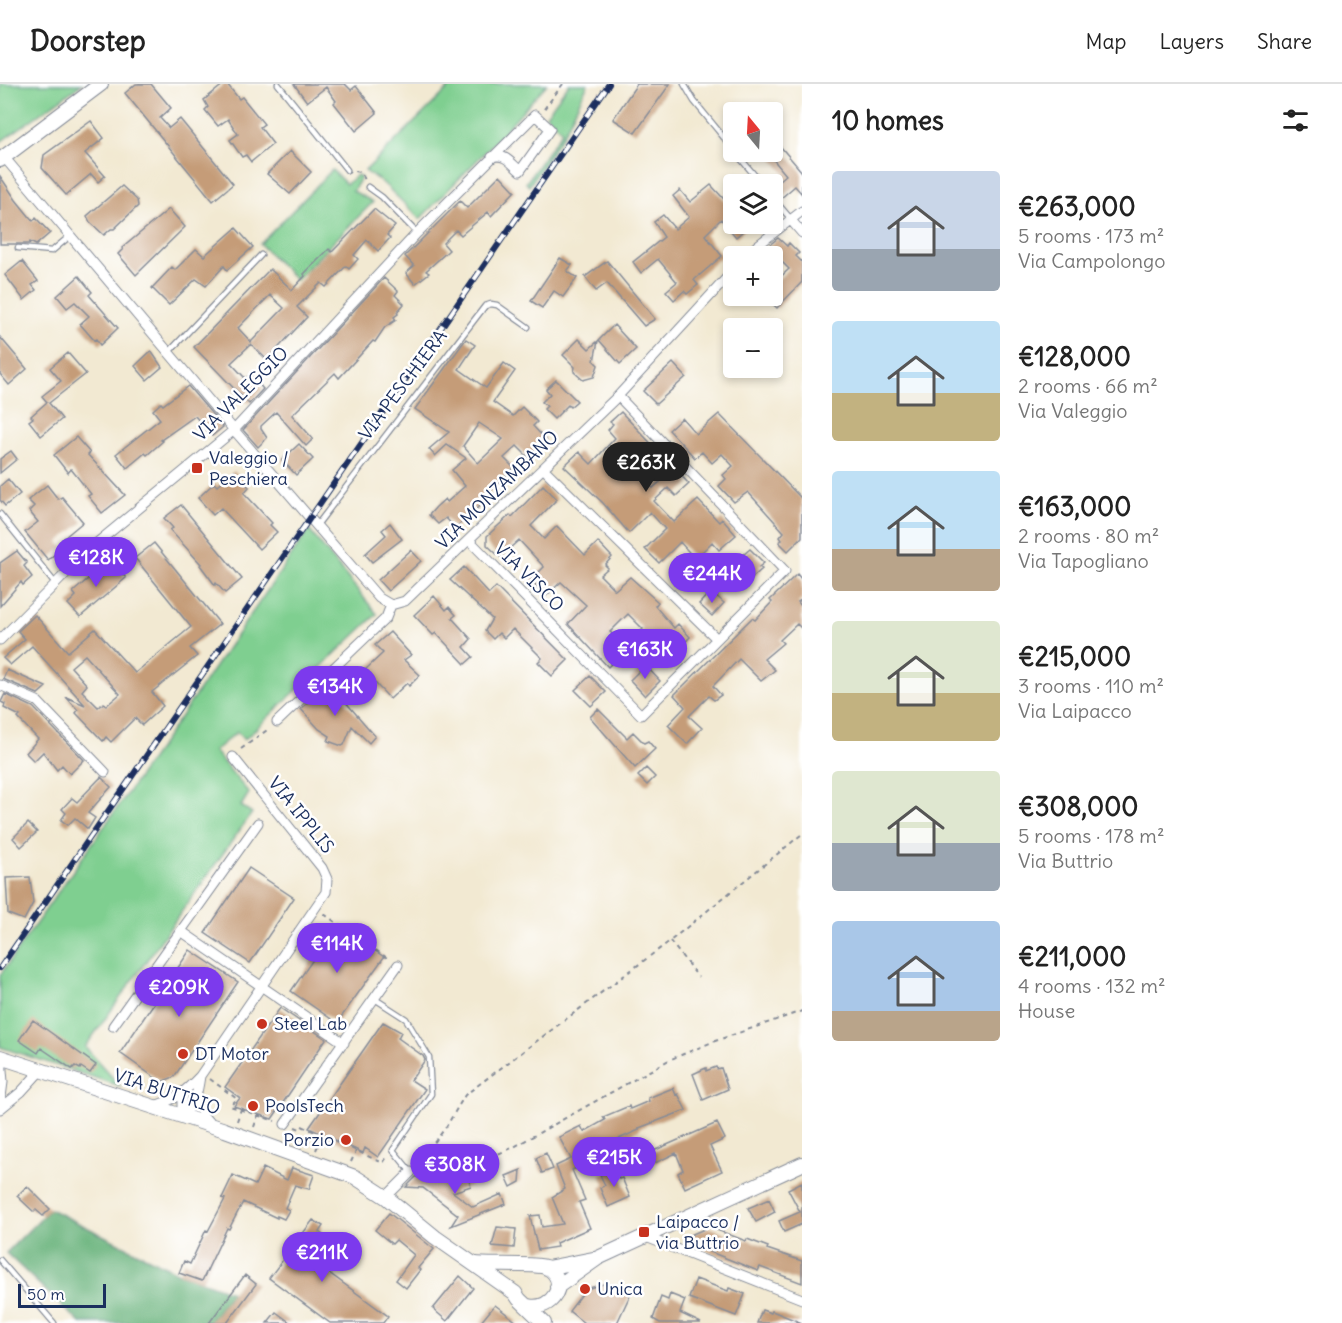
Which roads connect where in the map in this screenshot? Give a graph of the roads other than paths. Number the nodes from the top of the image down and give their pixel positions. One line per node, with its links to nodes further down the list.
1 (101, 84): 6 (street)
2 (278, 84): 8 (lane)
3 (684, 84): 4 (lane)
4 (723, 138)
5 (492, 157): 5 (street, VIA VALEGGIO); 14 (street, VIA VALEGGIO)
6 (2, 159): 16 (street)
7 (743, 162): 9 (lane)
8 (347, 170)
9 (754, 174)
10 (368, 187): 14 (lane)
11 (783, 210): 13 (lane)
12 (802, 211): 13 (street)
13 (790, 219): 15 (street); 17 (street)
14 (417, 233): 24 (street, VIA VALEGGIO)
15 (802, 233)
16 (70, 236): 18 (lane); 22 (street)
17 (759, 246)
18 (18, 248)
19 (261, 255): 22 (lane)
20 (723, 282): 23 (street, VIA MONZAMBANO)
21 (528, 327): 27 (lane, VIA PESCHIERA)
22 (169, 352): 24 (street)
23 (618, 396): 25 (street, VIA MONZAMBANO); 31 (street)
24 (234, 430): 27 (street); 29 (street, VIA VALEGGIO)
25 (543, 468): 28 (street, VIA MONZAMBANO); 31 (street)
26 (0, 514): 29 (lane)
27 (317, 525): 30 (street)
28 (469, 540): 30 (street, VIA MONZAMBANO); 31 (street, VIA VISCO)
29 (55, 583): 32 (street, VIA VALEGGIO)
30 (391, 605): 34 (street, VIA MONZAMBANO)
31 (717, 639)
32 (0, 640)
33 (0, 685): 36 (street)
34 (277, 722)
35 (233, 757): 40 (street, VIA IPPLIS)
36 (105, 772)
37 (258, 823): 38 (street)
38 (181, 931): 40 (street); 42 (street)
39 (398, 965): 41 (street)
40 (261, 988): 43 (street); 46 (street, VIA IPPLIS)
41 (375, 999): 43 (street); 55 (lane)
42 (113, 1026)
43 (344, 1043): 52 (street)
44 (1, 1058): 45 (street, VIA BUTTRIO); 50 (street)
45 (41, 1070): 49 (street, VIA BUTTRIO); 50 (street)
46 (200, 1076): 47 (street, VIA IPPLIS); 48 (street, VIA IPPLIS)
47 (184, 1092): 49 (street, VIA IPPLIS); 51 (street)
48 (197, 1097): 51 (street, VIA IPPLIS); 53 (street)
49 (151, 1106): 51 (street, VIA BUTTRIO)
50 (0, 1107)
51 (182, 1117): 53 (street, VIA BUTTRIO)
52 (285, 1124)
53 (210, 1125): 56 (street, VIA BUTTRIO)
54 (802, 1164): 57 (street)
55 (411, 1172): 56 (street)
56 (386, 1197): 60 (street, VIA BUTTRIO)
57 (646, 1237): 58 (street); 65 (street)
58 (598, 1258): 62 (street); 63 (street)
59 (0, 1260): 68 (lane)
60 (471, 1263): 61 (street); 64 (street, VIA BUTTRIO)
61 (530, 1266): 62 (street); 64 (street)
62 (547, 1268): 63 (street)
63 (557, 1287): 66 (street)
64 (515, 1293): 67 (street, VIA BUTTRIO)
65 (802, 1299)
66 (549, 1303): 67 (street); 70 (street)
67 (528, 1306): 69 (street, VIA BUTTRIO)
68 (54, 1323)
69 (544, 1323)
70 (552, 1323)

